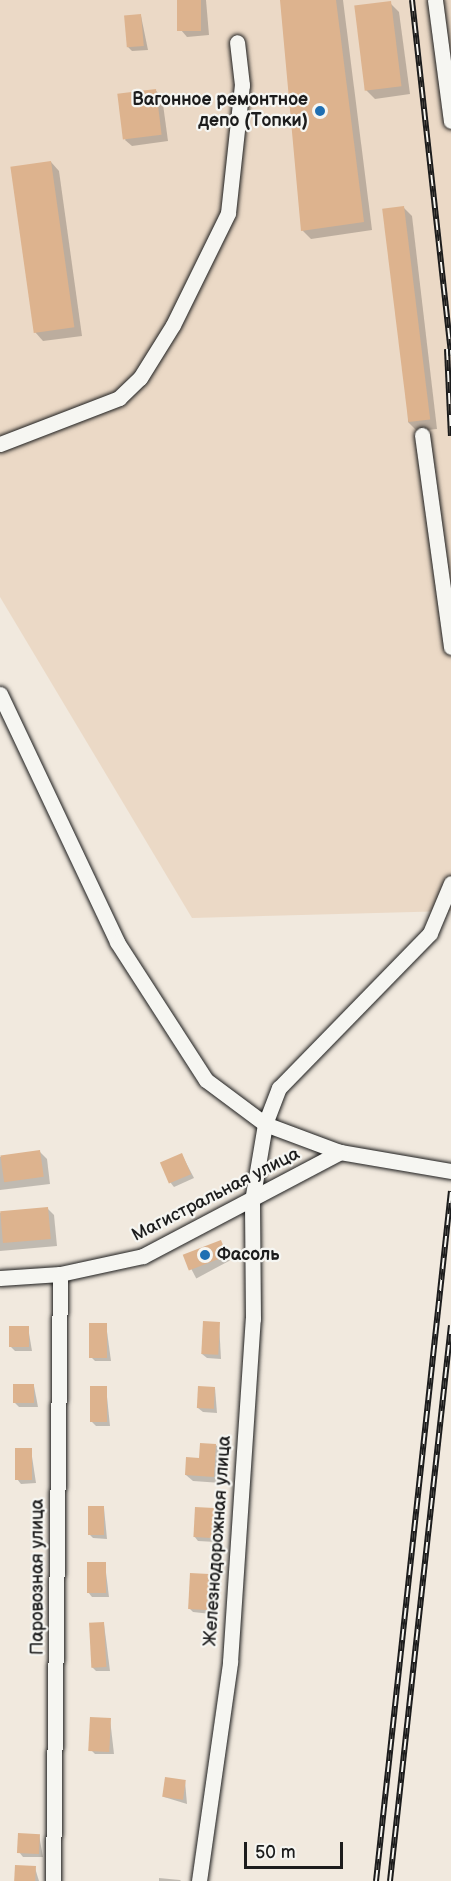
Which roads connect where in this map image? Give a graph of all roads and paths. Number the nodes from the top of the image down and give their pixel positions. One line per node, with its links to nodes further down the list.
1 (435, 0): 3 (street)
2 (237, 42): 5 (street)
3 (451, 121)
4 (422, 435): 6 (street)
5 (0, 444)
6 (451, 647)
7 (0, 694): 9 (street)
8 (451, 883): 9 (street, Железнодорожная улица)
9 (265, 1124): 10 (street); 12 (street, Железнодорожная улица)
10 (340, 1152): 11 (street); 12 (street, Магистральная улица)
11 (451, 1171)
12 (252, 1201): 13 (street, Магистральная улица); 16 (street, Железнодорожная улица)
13 (60, 1274): 14 (street, Магистральная улица); 15 (street, Паровозная улица)
14 (0, 1278)
15 (53, 1881)
16 (199, 1881)

